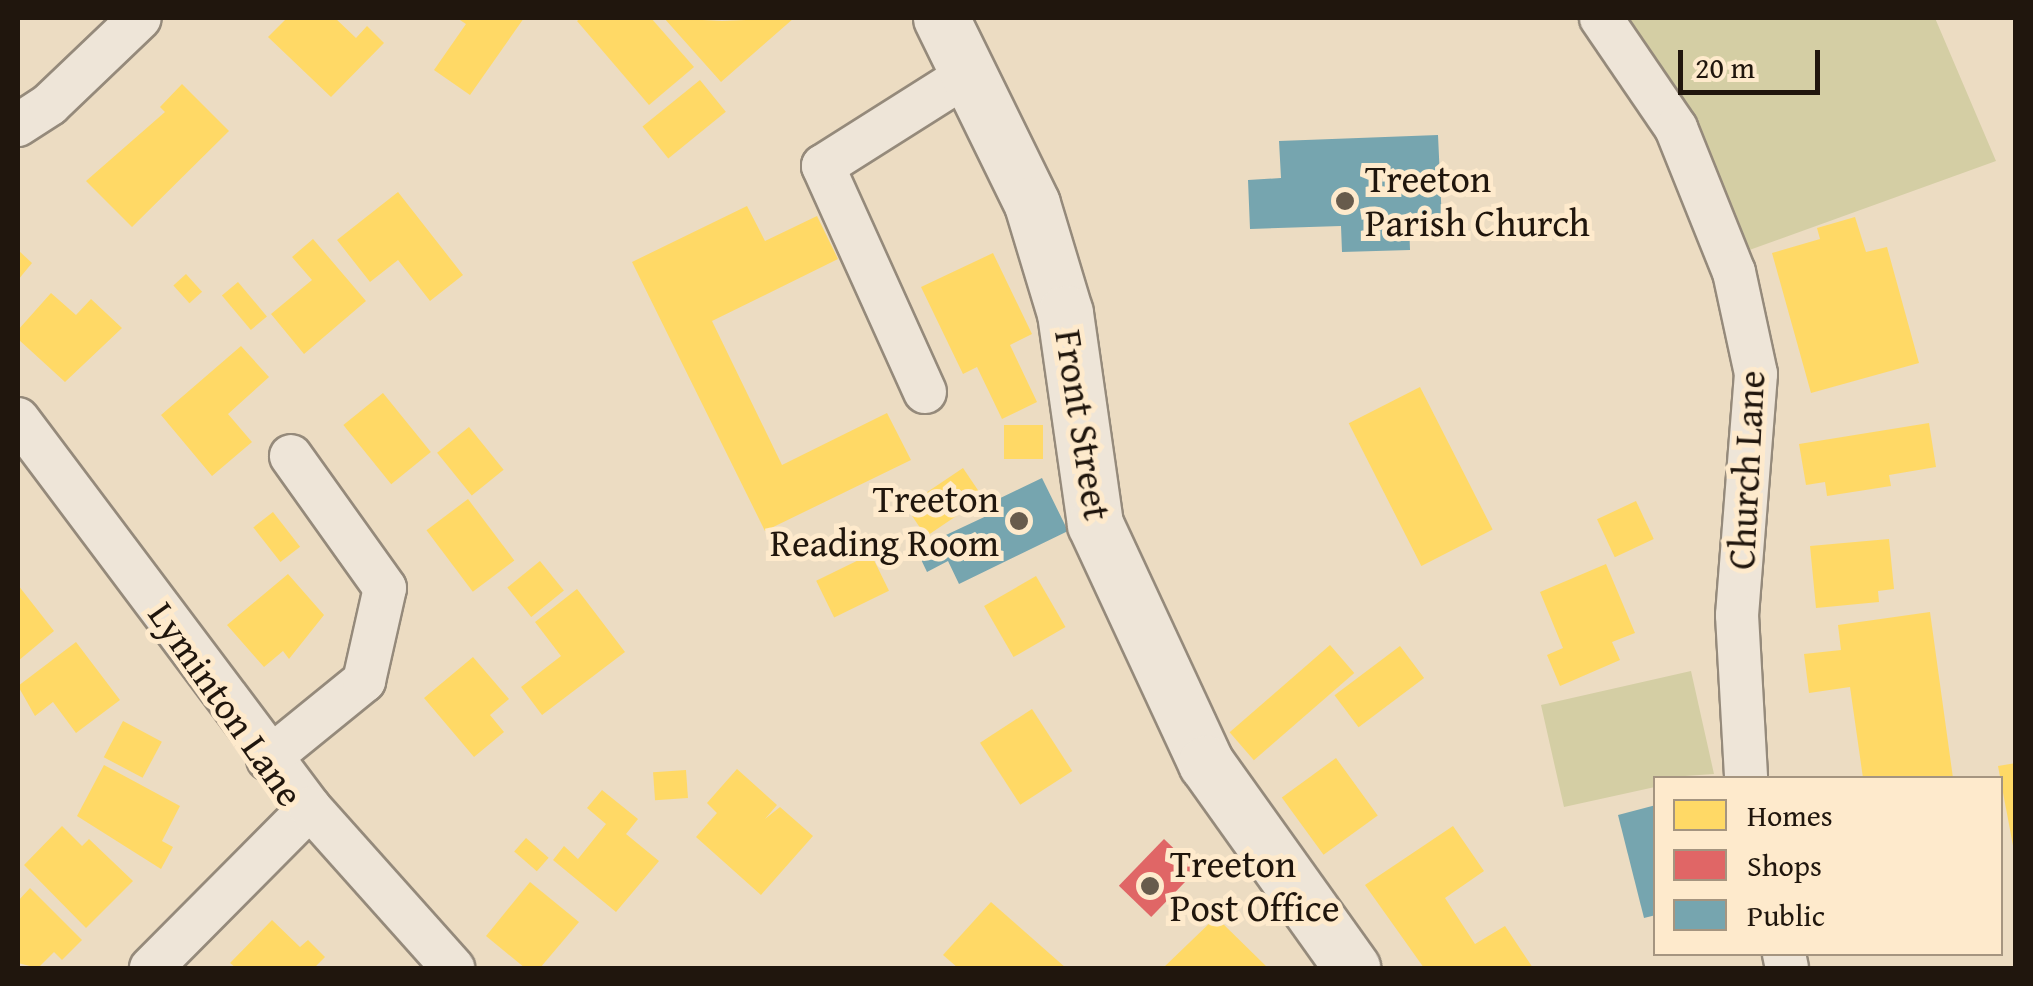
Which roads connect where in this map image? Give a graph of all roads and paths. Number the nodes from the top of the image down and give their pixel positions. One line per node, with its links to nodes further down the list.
1 (140, 18): 5 (street)
2 (940, 18): 4 (street, Front Street)
3 (1601, 18): 10 (street, Church Lane)
4 (970, 73): 6 (street); 14 (street, Front Street)
5 (18, 125)
6 (925, 392)
7 (23, 437): 9 (street, Lyminton Lane)
8 (291, 456): 9 (street)
9 (268, 759): 11 (street, Lyminton Lane)
10 (1746, 776)
11 (310, 808): 12 (street, Lyminton Lane); 13 (street)
12 (151, 968)
13 (453, 968)
14 (1352, 968)

